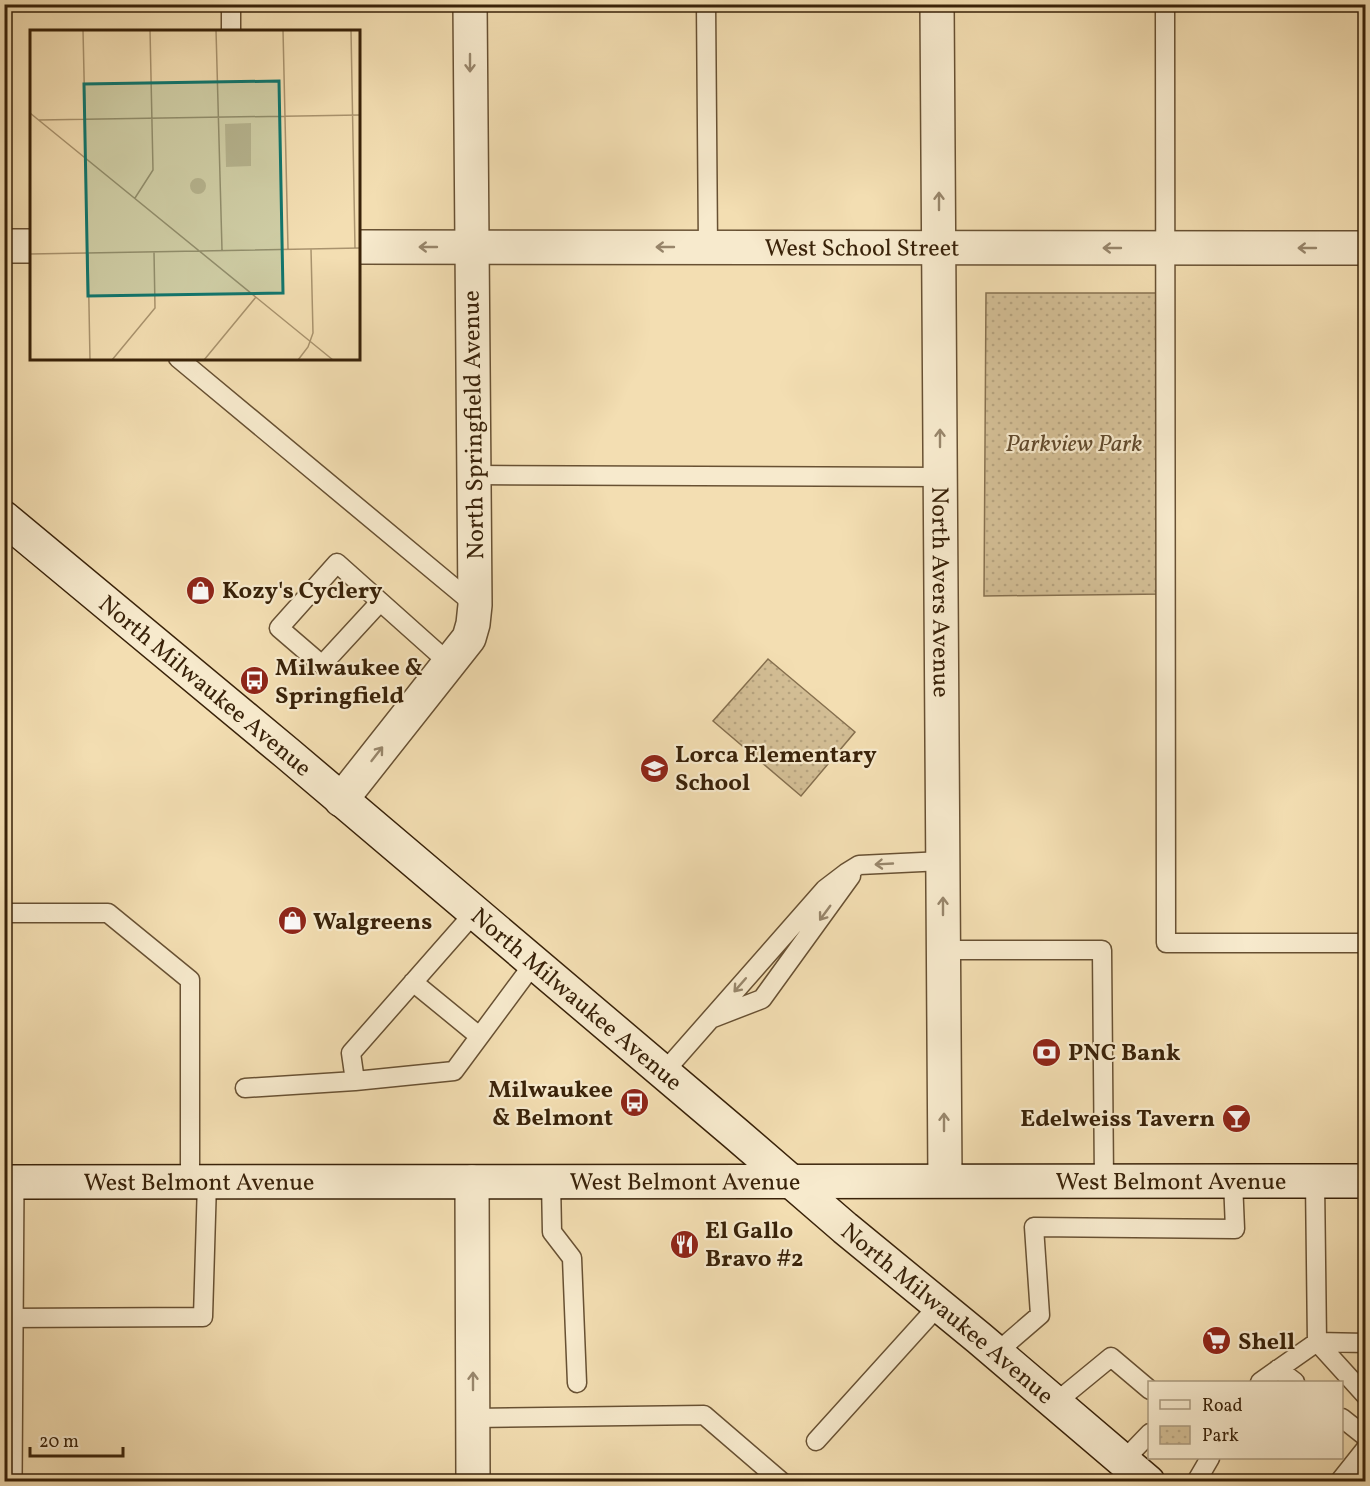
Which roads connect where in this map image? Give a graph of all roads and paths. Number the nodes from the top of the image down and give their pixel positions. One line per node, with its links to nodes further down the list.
1 (231, 4): 6 (lane)
2 (470, 4): 9 (street, North Springfield Avenue, one-way to 9)
3 (706, 4): 11 (lane)
4 (937, 4): 12 (street, North Avers Avenue, one-way to 4)
5 (1165, 4): 13 (lane)
6 (231, 30)
7 (4, 246): 8 (street)
8 (30, 246)
9 (471, 246): 10 (street, West School Street, one-way to 10); 11 (street, West School Street, one-way to 9); 16 (street, North Springfield Avenue)
10 (360, 247)
11 (708, 247): 12 (street, West School Street)
12 (939, 248): 13 (street, West School Street, one-way to 12); 17 (street, North Avers Avenue, one-way to 12)
13 (1165, 248): 14 (street, West School Street, one-way to 13); 27 (lane)
14 (1365, 248)
15 (180, 360): 20 (lane)
16 (474, 475): 17 (lane); 20 (street, North Springfield Avenue)
17 (940, 477): 23 (street, North Avers Avenue)
18 (4, 518): 22 (street, North Milwaukee Avenue)
19 (380, 602): 19 (lane); 21 (lane)
20 (476, 605): 21 (street, North Springfield Avenue)
21 (449, 663): 22 (street, North Springfield Avenue, one-way to 21)
22 (341, 800): 25 (street, North Milwaukee Avenue)
23 (943, 861): 24 (lane, one-way to 24); 28 (street, North Avers Avenue, one-way to 23)
24 (859, 865): 31 (lane, one-way to 31); 31 (lane, one-way to 31)
25 (475, 912): 29 (street, North Milwaukee Avenue); 30 (lane)
26 (4, 913): 44 (lane)
27 (1365, 943)
28 (943, 950): 37 (street, North Avers Avenue, one-way to 28); 39 (lane)
29 (534, 963): 32 (lane); 33 (street, North Milwaukee Avenue)
30 (413, 982): 32 (lane); 34 (lane)
31 (710, 1019): 33 (lane)
32 (479, 1036): 34 (lane)
33 (664, 1072): 36 (street, North Milwaukee Avenue)
34 (355, 1081): 35 (lane)
35 (245, 1088)
36 (790, 1180): 37 (street, West Belmont Avenue); 38 (street, West Belmont Avenue); 46 (street, North Milwaukee Avenue)
37 (945, 1180): 39 (street, West Belmont Avenue)
38 (550, 1181): 45 (street, West Belmont Avenue); 54 (lane)
39 (1104, 1181): 40 (street, West Belmont Avenue)
40 (1233, 1181): 41 (street, West Belmont Avenue); 50 (lane)
41 (1316, 1181): 42 (street, West Belmont Avenue); 48 (lane)
42 (1365, 1181)
43 (6, 1182): 44 (street, West Belmont Avenue); 47 (street)
44 (199, 1182): 45 (street, West Belmont Avenue); 47 (lane)
45 (472, 1182): 58 (street, one-way to 45)
46 (939, 1305): 50 (street, North Milwaukee Avenue); 63 (lane)
47 (6, 1318): 62 (street)
48 (1317, 1342): 49 (lane); 51 (lane); 56 (lane)
49 (1365, 1343)
50 (996, 1353): 57 (street, North Milwaukee Avenue)
51 (1278, 1369): 52 (lane); 53 (lane)
52 (1263, 1381)
53 (1293, 1381)
54 (577, 1383)
55 (1148, 1389): 57 (lane)
56 (1365, 1396)
57 (1055, 1403): 66 (street, North Milwaukee Avenue)
58 (473, 1418): 68 (street); 69 (lane)
59 (1343, 1420): 61 (lane)
60 (1148, 1434): 66 (lane)
61 (1365, 1437)
62 (5, 1441): 67 (street)
63 (816, 1441)
64 (1365, 1448): 72 (lane)
65 (1209, 1459): 71 (lane)
66 (1123, 1461): 70 (street, North Milwaukee Avenue)
67 (5, 1482)
68 (473, 1482)
69 (782, 1482)
70 (1148, 1482)
71 (1196, 1482)
72 (1339, 1482)

